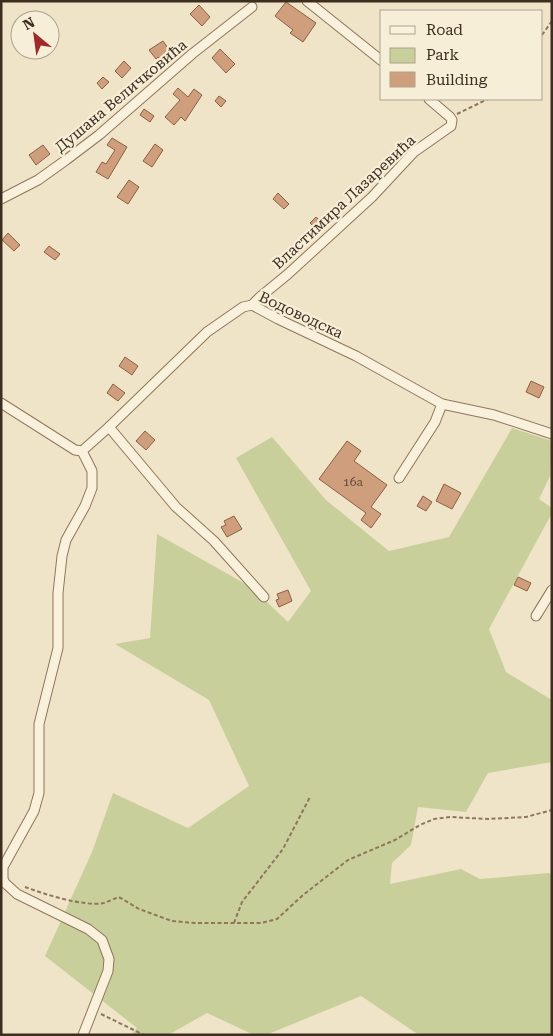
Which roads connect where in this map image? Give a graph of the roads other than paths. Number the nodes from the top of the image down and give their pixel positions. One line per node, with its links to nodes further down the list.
1 (307, 1): 3 (street)
2 (252, 7): 5 (street, Душана Величковића)
3 (380, 59)
4 (430, 100): 6 (street, Властимира Лазаревића)
5 (1, 199)
6 (252, 305): 8 (street, Водоводска); 9 (street, Водоводска)
7 (1, 403): 11 (street)
8 (442, 404): 10 (street, Водоводска); 12 (street)
9 (109, 427): 11 (street, Водоводска); 14 (street)
10 (552, 434)
11 (82, 451): 16 (street)
12 (398, 478)
13 (552, 590): 15 (street)
14 (264, 597)
15 (536, 616)
16 (83, 1035)

